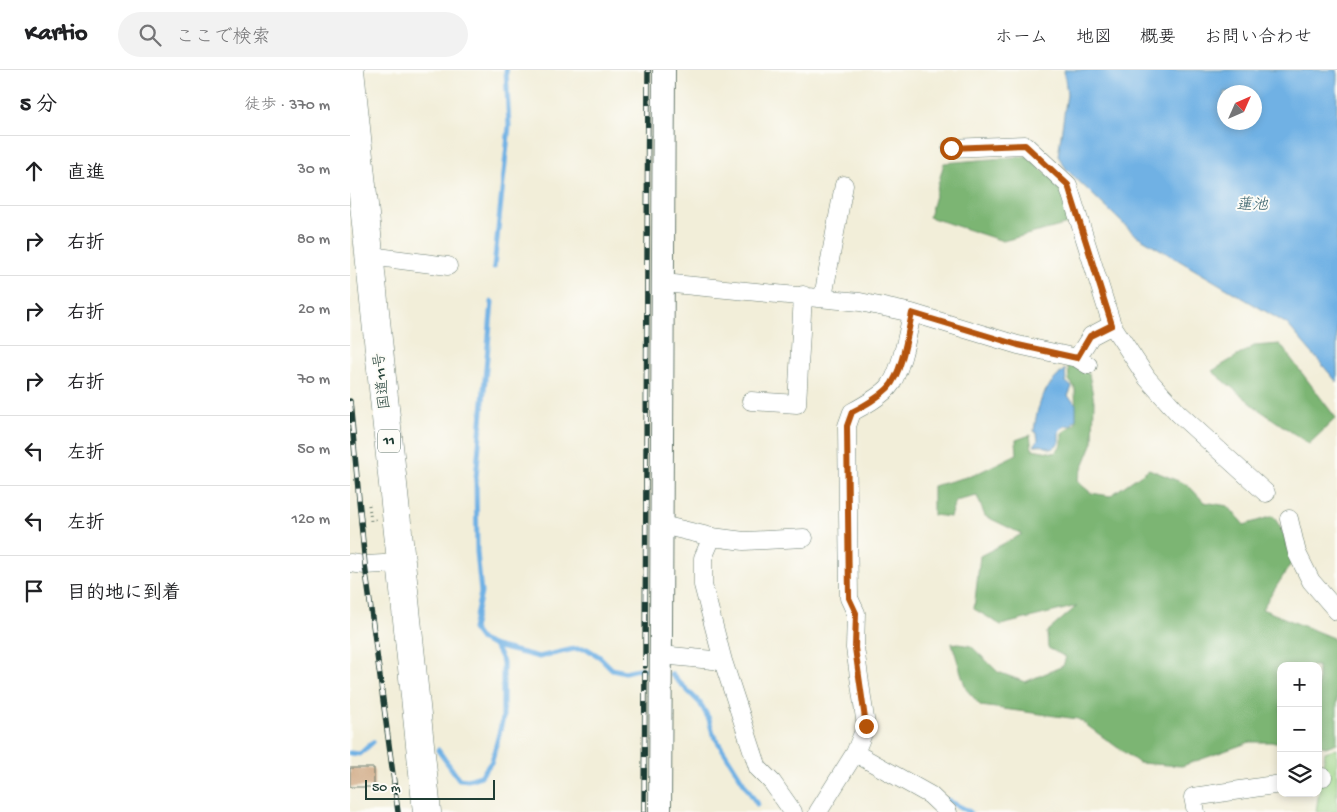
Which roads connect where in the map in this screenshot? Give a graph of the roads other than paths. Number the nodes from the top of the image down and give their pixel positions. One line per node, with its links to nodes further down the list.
1 (350, 70): 5 (highway, 国道11号 / 11)
2 (664, 70): 7 (street)
3 (951, 148): 11 (street)
4 (844, 185): 9 (street)
5 (370, 256): 6 (street); 19 (highway, 国道11号 / 11)
6 (448, 266)
7 (663, 283): 8 (street); 15 (street)
8 (803, 295): 9 (street); 12 (street)
9 (823, 297): 10 (street)
10 (912, 313): 11 (street); 23 (street)
11 (1112, 325): 13 (street)
12 (751, 401)
13 (1266, 493)
14 (1289, 519): 20 (street)
15 (662, 525): 16 (street); 21 (street)
16 (712, 537): 17 (street); 22 (street)
17 (804, 538)
18 (350, 563): 19 (street)
19 (402, 563): 25 (highway, 国道11号 / 11)
20 (1337, 611)
21 (661, 655): 22 (street); 26 (street)
22 (723, 662): 27 (street)
23 (855, 753): 28 (street); 29 (street)
24 (1277, 785): 30 (street)
25 (427, 812)
26 (660, 812)
27 (792, 812)
28 (818, 812)
29 (948, 812)
30 (1196, 812)

